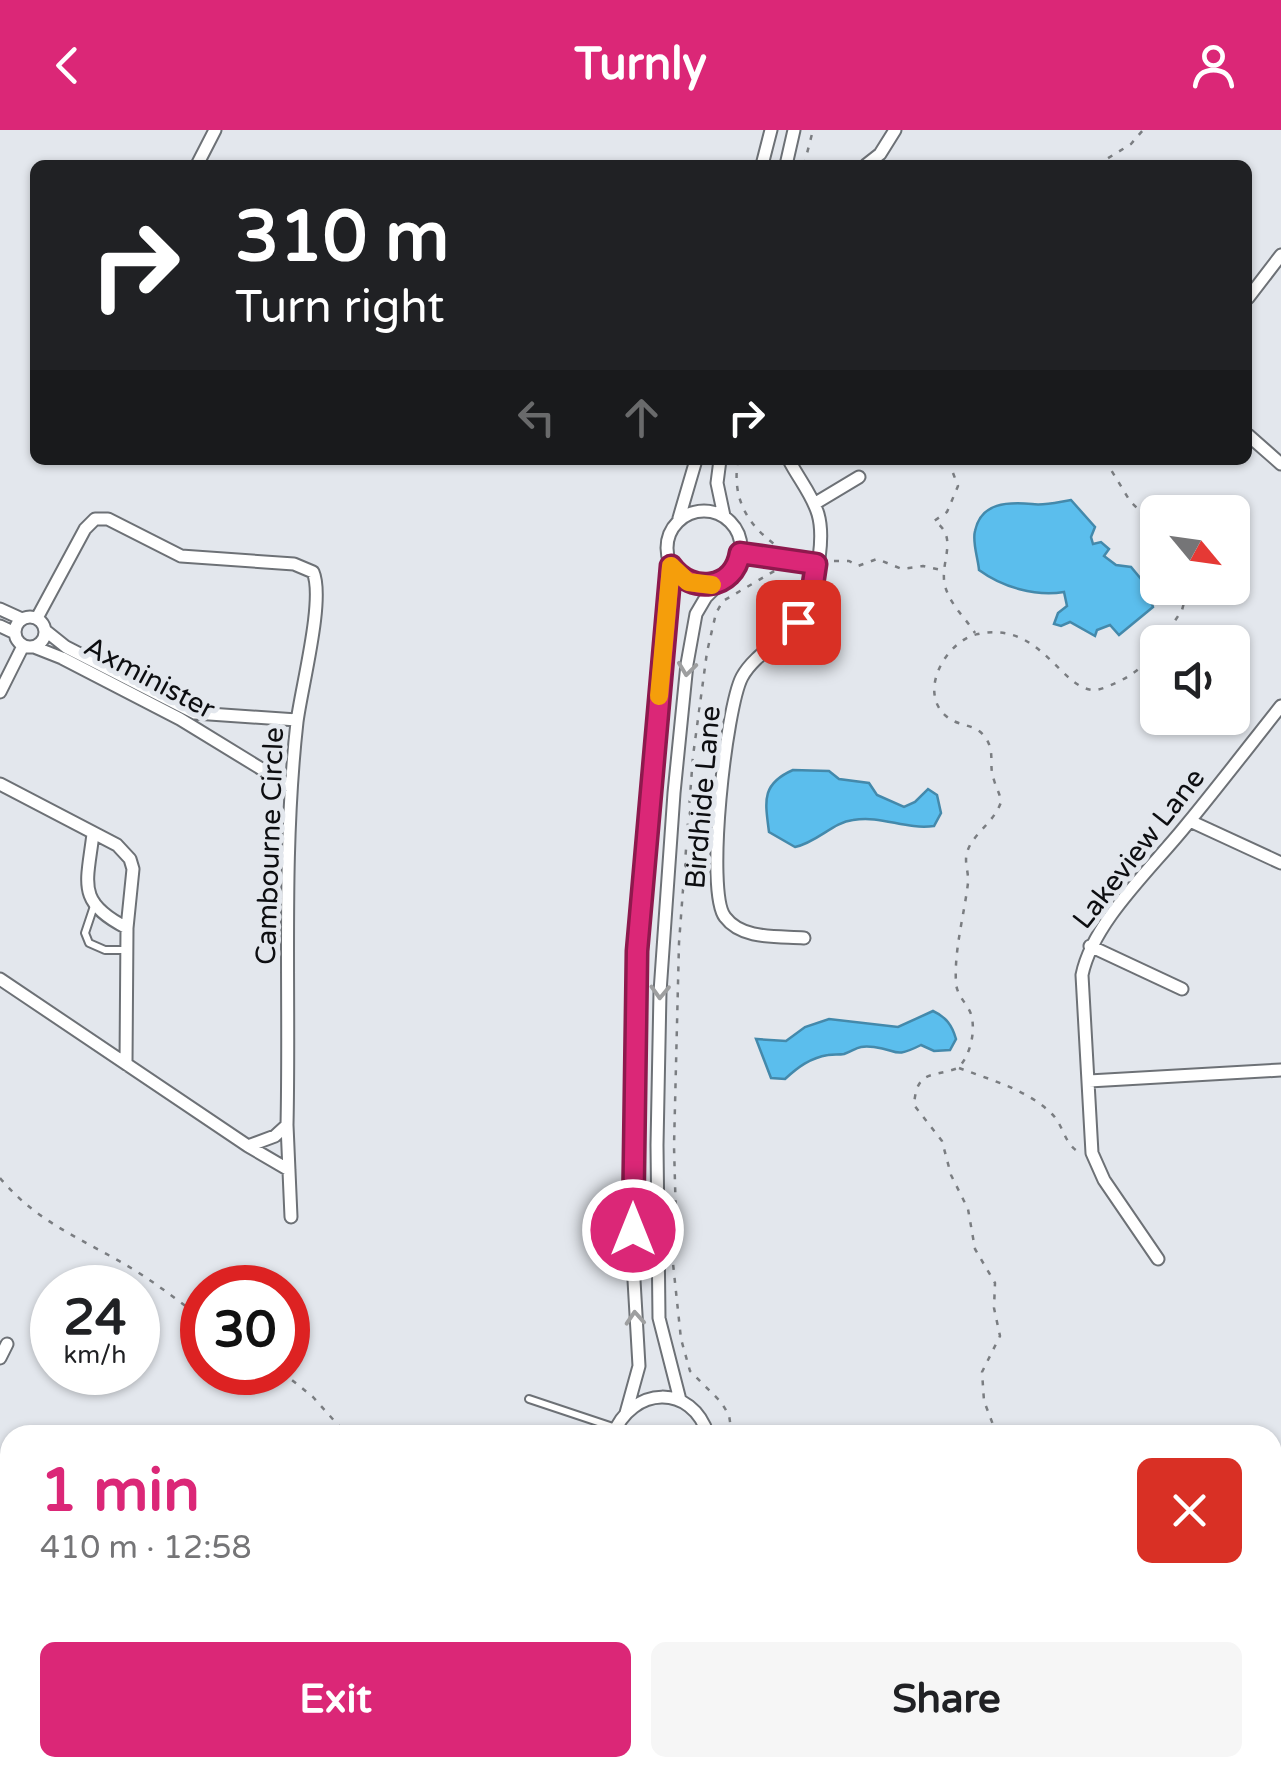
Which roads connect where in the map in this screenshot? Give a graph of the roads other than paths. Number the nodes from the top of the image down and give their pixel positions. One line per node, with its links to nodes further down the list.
1 (215, 130): 5 (street)
2 (771, 130): 6 (street)
3 (794, 130): 7 (street)
4 (896, 130): 8 (street)
5 (200, 160)
6 (763, 160)
7 (787, 160)
8 (872, 160)
9 (1281, 255): 10 (street)
10 (1252, 293)
11 (1252, 439): 12 (street)
12 (1281, 464)
13 (695, 465): 19 (street)
14 (719, 465): 18 (street)
15 (792, 465): 17 (street, Birdhide Lane)
16 (859, 477): 17 (street)
17 (814, 504): 21 (street, Birdhide Lane)
18 (724, 516): 19 (street); 20 (street)
19 (677, 522): 22 (street)
20 (740, 553): 21 (street); 23 (street)
21 (816, 564): 41 (street, Birdhide Lane)
22 (671, 566): 23 (street); 58 (street, one-way to 22)
23 (722, 581): 57 (street, one-way to 57)
24 (0, 609): 26 (street)
25 (37, 618): 26 (street); 28 (street); 33 (street, Cambourne Circle)
26 (22, 619): 29 (street)
27 (0, 626): 29 (street)
28 (46, 631): 30 (street); 33 (street, Axminister)
29 (15, 633): 30 (street)
30 (29, 647): 31 (street); 35 (street, Axminister)
31 (0, 692)
32 (1281, 706): 36 (street, Lakeview Lane)
33 (298, 720): 35 (street, Cambourne Circle)
34 (0, 784): 37 (street)
35 (291, 788): 49 (street, Cambourne Circle)
36 (1190, 821): 38 (street); 42 (street, Lakeview Lane)
37 (93, 834): 39 (street); 40 (street)
38 (1281, 863)
39 (94, 906): 40 (street); 43 (lane)
40 (127, 928): 43 (street)
41 (804, 938)
42 (1090, 946): 45 (street); 48 (street, Lakeview Lane)
43 (127, 950): 46 (street)
44 (0, 979): 46 (street)
45 (1182, 988)
46 (126, 1064): 50 (street)
47 (1281, 1070): 48 (street)
48 (1089, 1081): 53 (street, Lakeview Lane)
49 (287, 1125): 50 (street); 51 (street, Cambourne Circle)
50 (248, 1146): 51 (street)
51 (289, 1170): 52 (street, Cambourne Circle)
52 (291, 1216)
53 (1158, 1259)
54 (7, 1344): 55 (street)
55 (0, 1358)
56 (529, 1399): 59 (lane)
57 (680, 1400): 58 (street); 61 (street)
58 (626, 1413): 60 (street)
59 (599, 1425)
60 (619, 1425)
61 (705, 1425)

